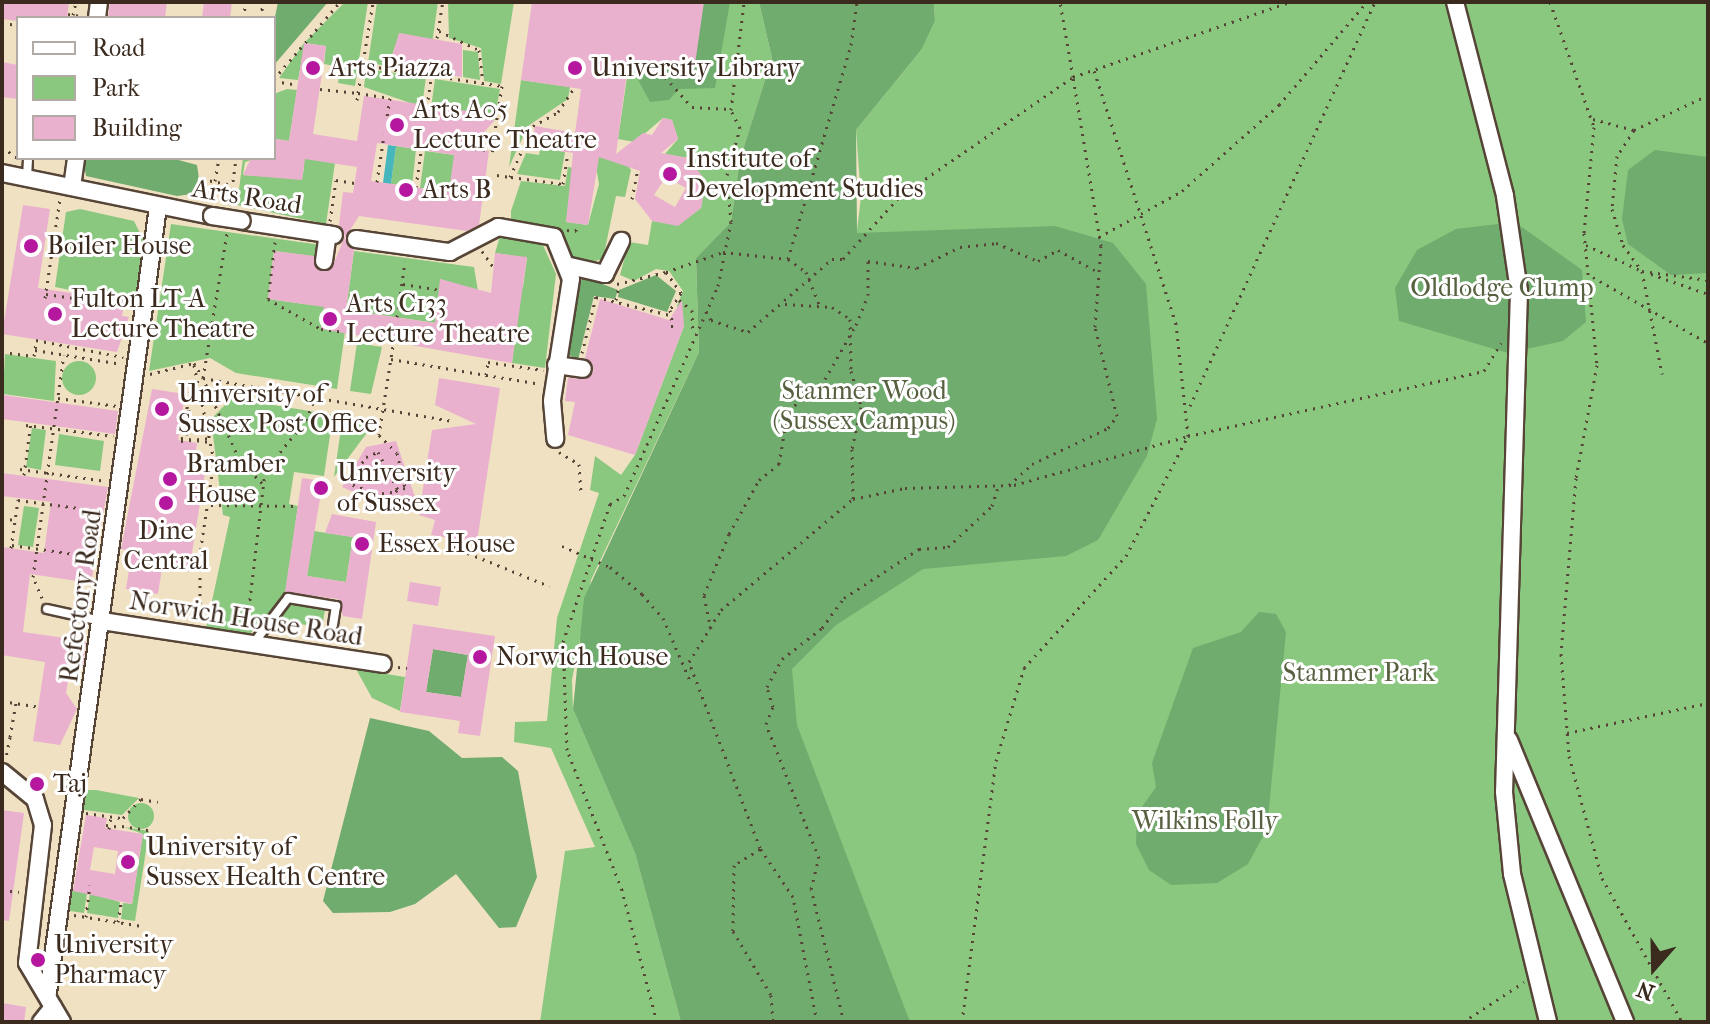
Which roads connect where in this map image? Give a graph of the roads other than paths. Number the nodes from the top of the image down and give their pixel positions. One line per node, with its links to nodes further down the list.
1 (1455, 2): 19 (street)
2 (75, 160): 5 (street)
3 (27, 167): 4 (street, Arts Road); 5 (street, Arts Road)
4 (2, 173)
5 (67, 186): 6 (street, Arts Road)
6 (158, 207): 9 (street, Arts Road); 15 (street, Refectory Road)
7 (356, 239): 10 (street)
8 (621, 241): 10 (street)
9 (324, 261)
10 (570, 266): 12 (street)
11 (581, 369): 12 (street)
12 (555, 374): 13 (street)
13 (554, 445)
14 (47, 609): 15 (lane)
15 (102, 621): 17 (street, Norwich House Road); 23 (street, Refectory Road)
16 (333, 625): 17 (lane)
17 (257, 638): 18 (street, Norwich House Road)
18 (388, 665)
19 (1509, 740): 21 (street); 22 (street)
20 (2, 773): 23 (street)
21 (1529, 789): 22 (lane); 27 (street)
22 (1504, 792): 26 (street)
23 (50, 1000): 24 (street); 25 (street)
24 (41, 1022)
25 (62, 1022)
26 (1548, 1022)
27 (1625, 1022)

